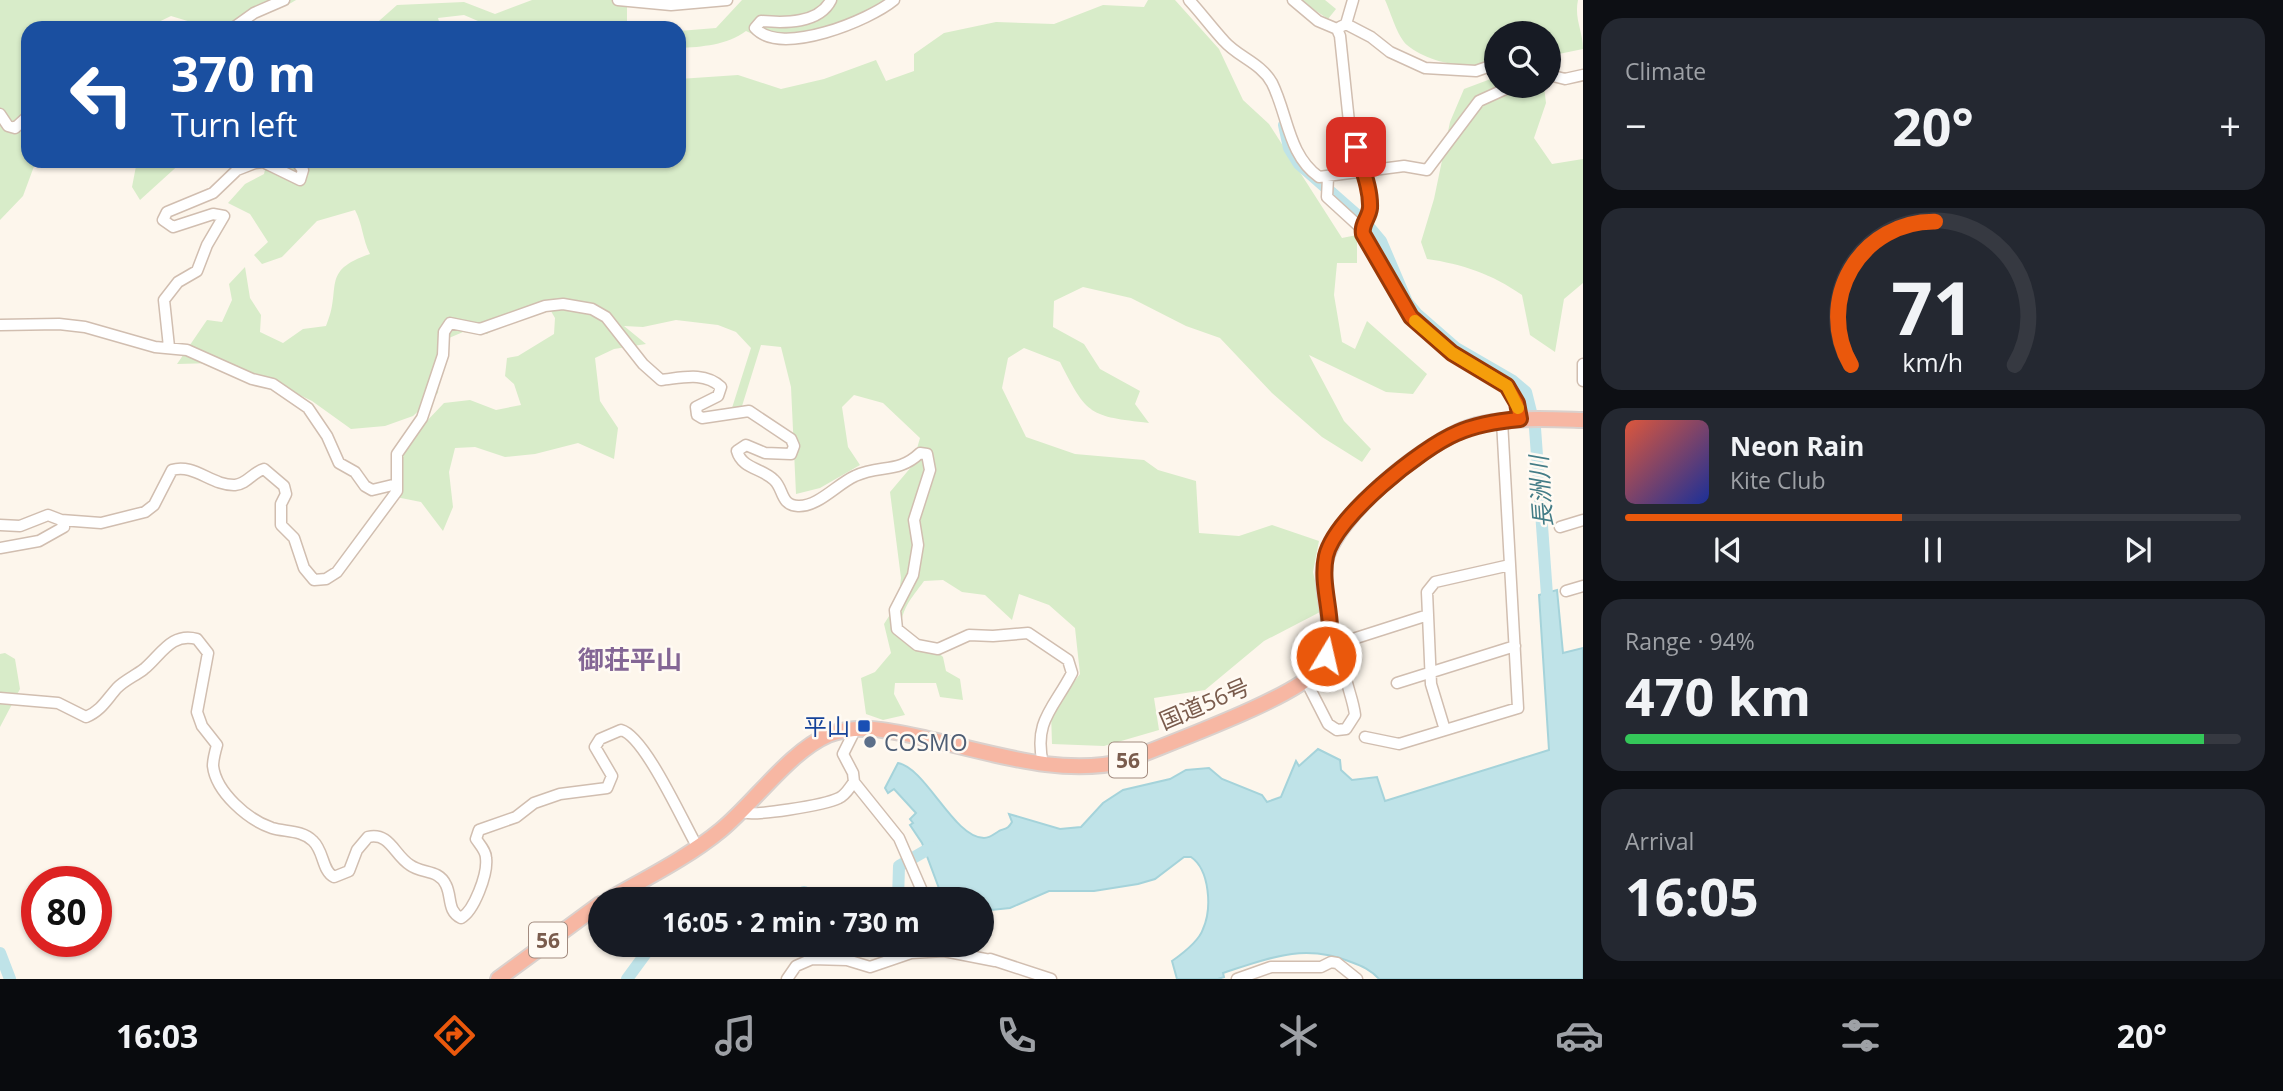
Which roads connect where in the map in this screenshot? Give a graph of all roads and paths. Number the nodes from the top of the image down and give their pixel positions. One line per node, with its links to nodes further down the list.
1 (284, 0): 9 (street)
2 (618, 0): 3 (street)
3 (727, 0)
4 (831, 0): 5 (street)
5 (894, 0)
6 (1189, 0): 21 (street)
7 (1293, 0): 10 (street)
8 (1353, 0): 10 (street)
9 (250, 21)
10 (1341, 26): 11 (street); 20 (street)
11 (1484, 68)
12 (1583, 75): 13 (street)
13 (1561, 77)
14 (1486, 98): 20 (street)
15 (0, 114): 16 (street)
16 (21, 122)
17 (242, 168): 24 (street)
18 (275, 168): 19 (street)
19 (301, 168)
20 (1363, 172): 21 (street); 22 (street)
21 (1328, 178): 22 (street)
22 (1362, 229): 27 (street)
23 (0, 324): 24 (street)
24 (169, 347): 30 (street)
25 (1583, 364): 26 (street)
26 (1583, 381)
27 (1528, 419): 28 (highway, 国道56号 / 56); 29 (highway, 国道56号 / 56)
28 (1583, 420)
29 (1502, 421): 36 (street); 42 (highway, 国道56号 / 56)
30 (397, 484): 31 (street); 48 (street)
31 (61, 520): 33 (street); 35 (street)
32 (1583, 520): 34 (street)
33 (0, 526)
34 (1560, 527)
35 (0, 548)
36 (1510, 565): 39 (street); 40 (street)
37 (1583, 586): 38 (street)
38 (1566, 591)
39 (1428, 615): 41 (street); 42 (street)
40 (1515, 646): 41 (street); 46 (street)
41 (1430, 672): 43 (street); 46 (street)
42 (1306, 681): 48 (highway, 国道56号 / 56)
43 (1397, 682)
44 (0, 698): 51 (street)
45 (855, 730): 48 (highway, 国道56号 / 56); 49 (street); 50 (highway, 国道56号 / 56)
46 (1445, 730): 47 (street)
47 (1365, 737)
48 (1043, 764)
49 (853, 782): 50 (street); 53 (street)
50 (741, 812): 51 (highway, 国道56号 / 56)
51 (698, 848): 52 (highway, 国道56号 / 56)
52 (630, 887)
53 (920, 887)
54 (588, 912): 57 (highway, 56)
55 (984, 957): 56 (street)
56 (995, 961): 58 (street); 59 (street)
57 (498, 979)
58 (787, 979)
59 (1051, 979)
60 (1237, 979): 61 (street)
61 (1357, 979)

